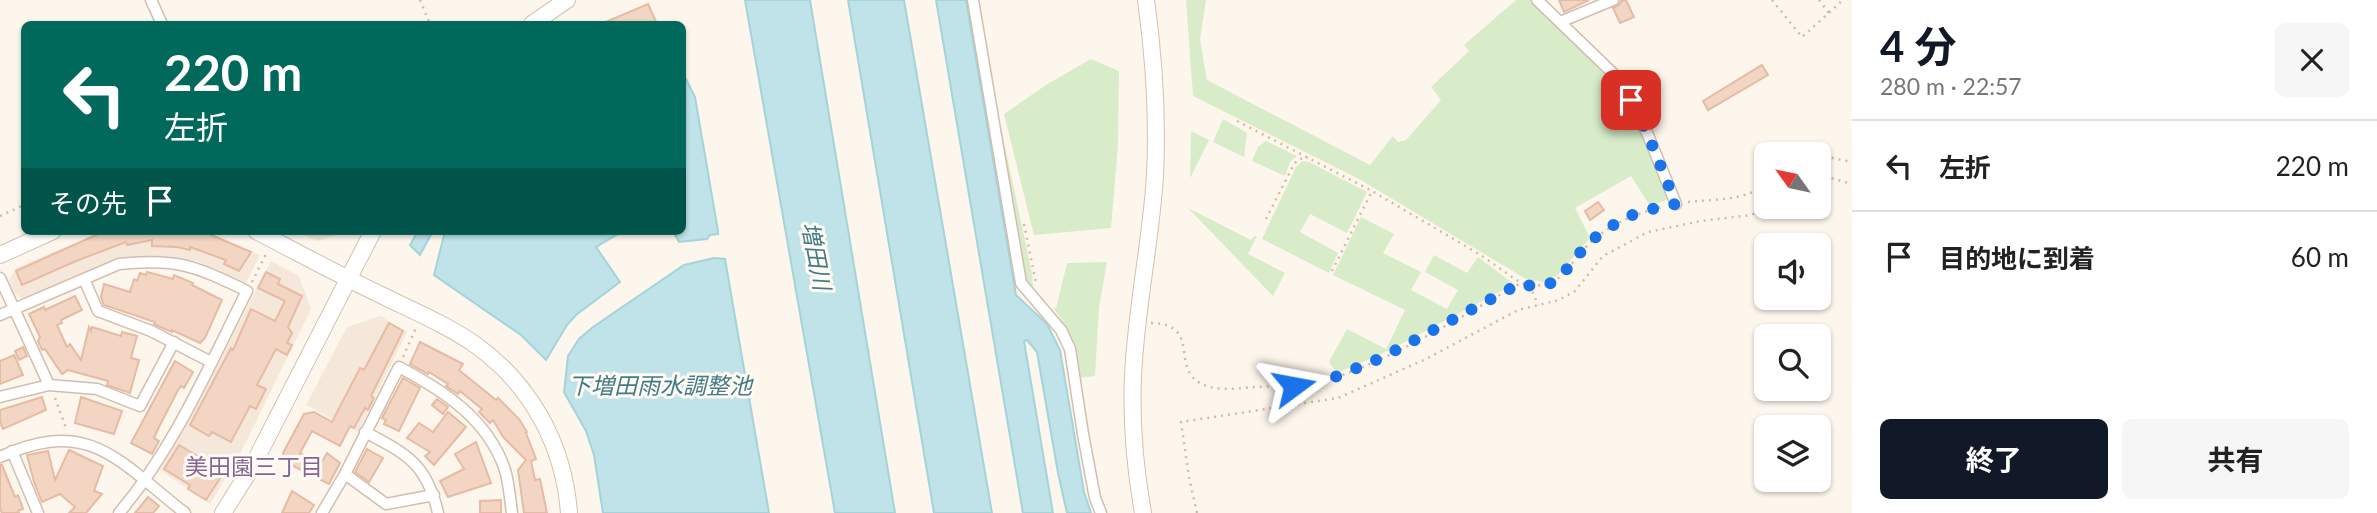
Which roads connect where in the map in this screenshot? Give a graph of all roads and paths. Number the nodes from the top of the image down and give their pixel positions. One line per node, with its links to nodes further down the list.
1 (151, 0): 12 (street)
2 (420, 0): 13 (path)
3 (567, 0): 14 (street)
4 (973, 0): 66 (street)
5 (1146, 0): 44 (street)
6 (1537, 0): 15 (street)
7 (1613, 0): 15 (street)
8 (1772, 0): 11 (path)
9 (1819, 0): 11 (path)
10 (1843, 0): 11 (path)
11 (1829, 13)
12 (161, 21)
13 (429, 21)
14 (536, 21)
15 (1560, 22): 24 (street)
16 (1237, 121): 17 (path)
17 (1308, 158): 22 (path); 28 (path)
18 (1831, 158): 19 (path)
19 (1852, 162)
20 (1831, 178): 21 (path)
21 (1852, 184)
22 (1371, 191): 34 (path); 38 (path)
23 (1754, 193): 24 (path)
24 (1676, 204): 39 (path)
25 (21, 206): 27 (path)
26 (1754, 214): 41 (path)
27 (0, 216)
28 (1266, 219)
29 (44, 235): 33 (street)
30 (264, 235): 37 (street)
31 (371, 235): 37 (street)
32 (266, 254): 40 (path)
33 (0, 255)
34 (1332, 271)
35 (0, 278): 42 (street)
36 (84, 279): 40 (street); 42 (street); 46 (street)
37 (348, 279): 61 (street); 65 (street)
38 (1521, 283): 39 (path); 44 (path)
39 (1530, 286): 41 (path)
40 (247, 291): 47 (street)
41 (1538, 305): 68 (path)
42 (14, 308): 43 (street); 49 (street)
43 (0, 315)
44 (1138, 322): 67 (street)
45 (416, 328): 48 (path)
46 (174, 342): 47 (street); 49 (street)
47 (211, 362): 56 (street)
48 (399, 367): 52 (street); 64 (street)
49 (50, 385): 50 (street); 51 (path)
50 (0, 397)
51 (66, 428)
52 (365, 432): 55 (street); 57 (street)
53 (12, 452): 54 (street); 56 (street); 58 (street)
54 (0, 457)
55 (345, 474): 57 (street); 62 (street)
56 (145, 482): 59 (street); 60 (street)
57 (434, 495): 63 (street)
58 (38, 513)
59 (119, 513)
60 (184, 513)
61 (223, 513)
62 (322, 513)
63 (438, 513)
64 (512, 513)
65 (569, 513)
66 (1101, 513)
67 (1143, 513)
68 (1197, 513)

